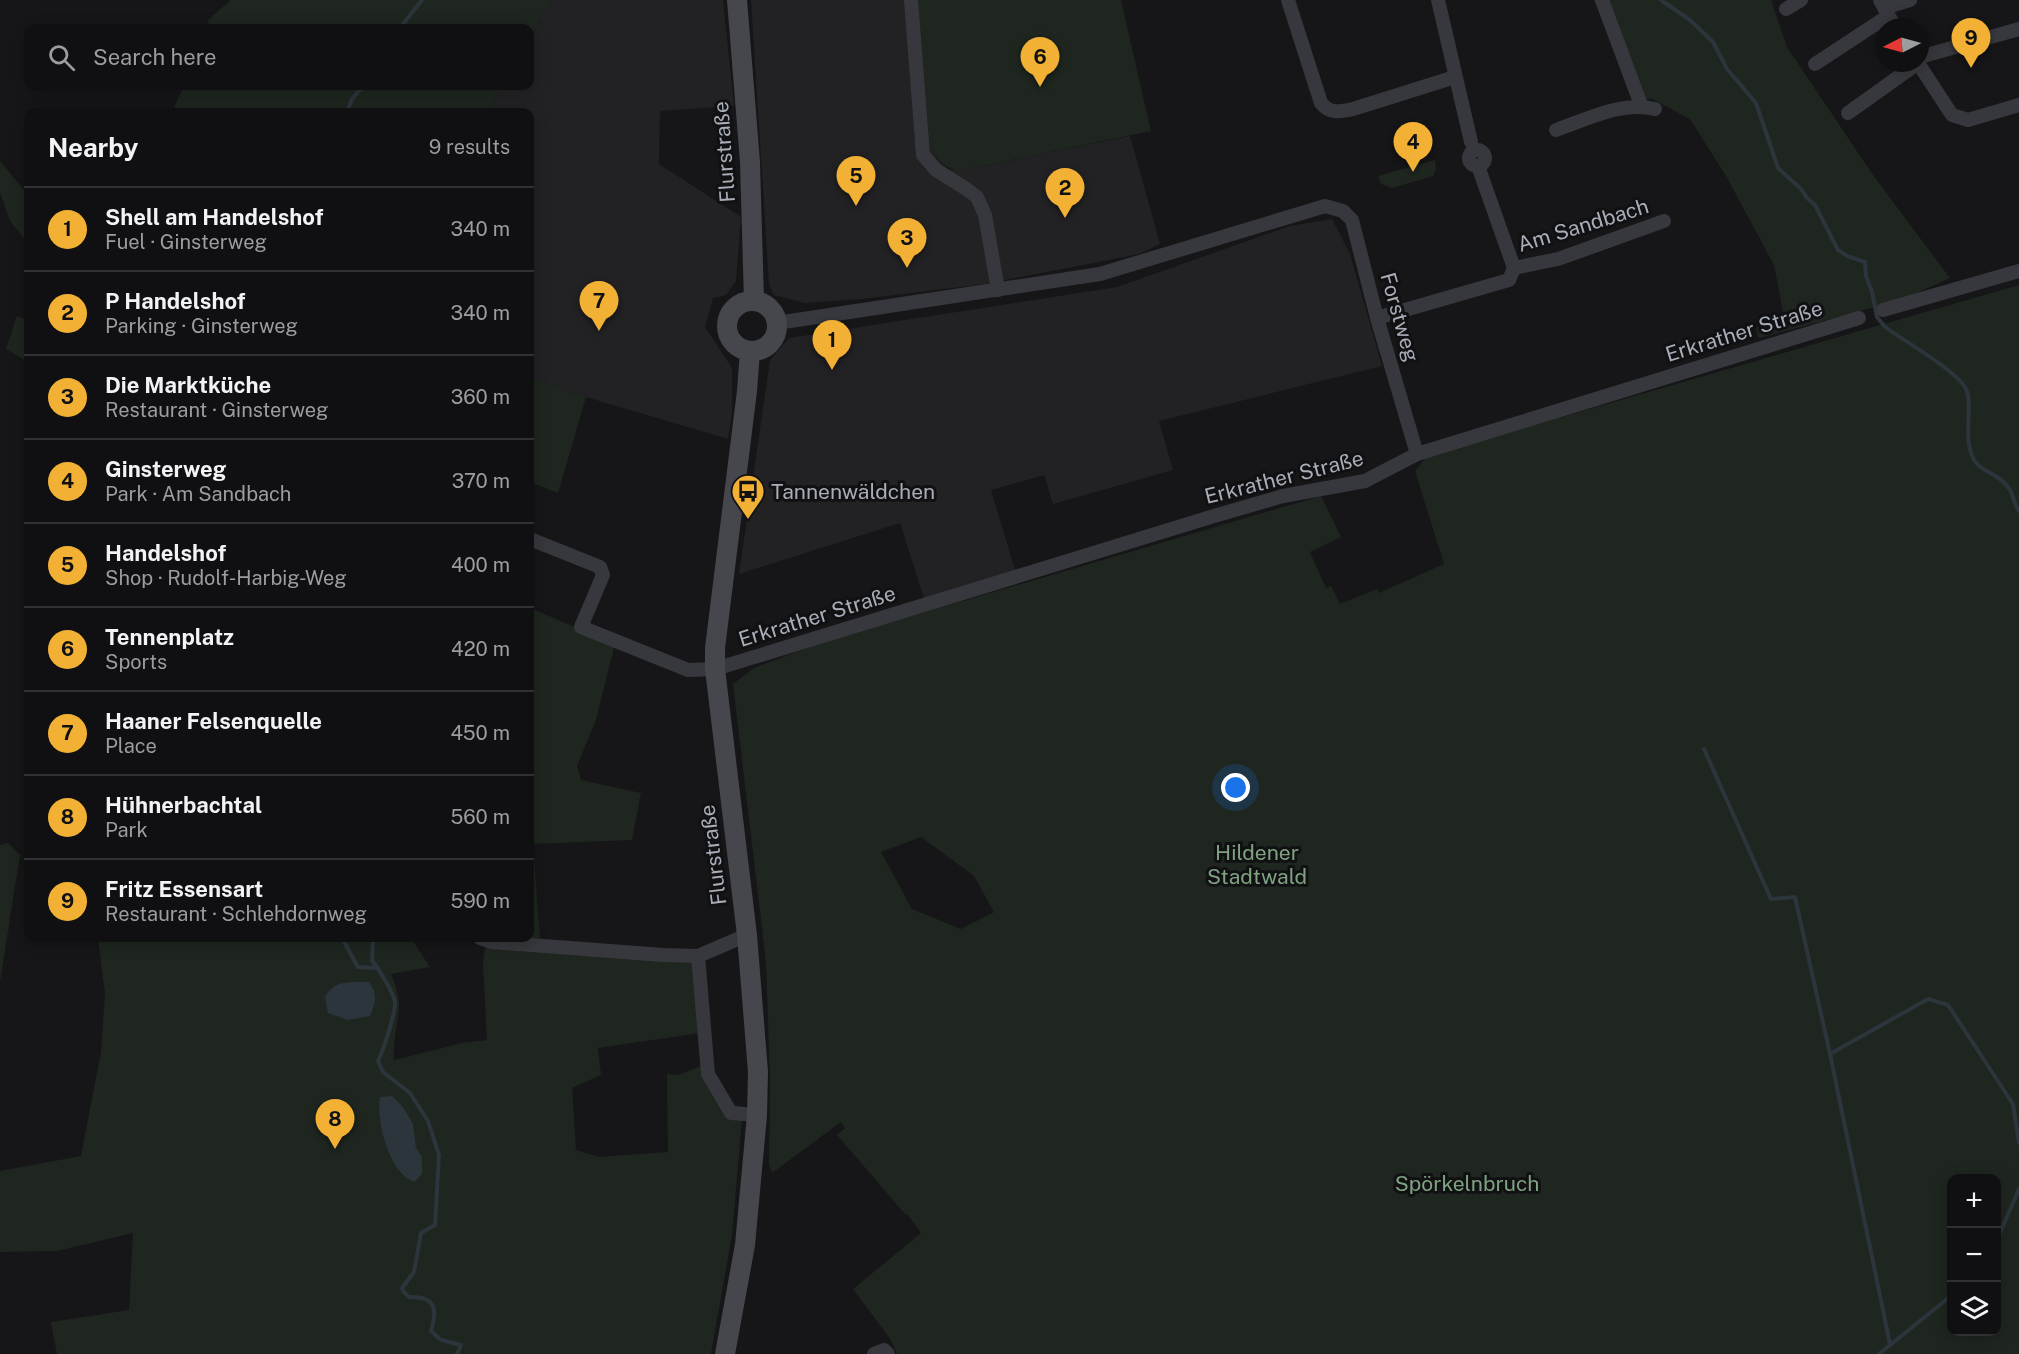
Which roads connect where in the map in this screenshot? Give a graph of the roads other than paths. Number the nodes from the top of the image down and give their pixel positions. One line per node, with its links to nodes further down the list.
1 (737, 0): 27 (main road, Flurstraße)
2 (911, 0): 26 (street)
3 (1288, 0): 15 (street)
4 (1438, 0): 15 (street)
5 (1602, 0): 16 (street)
6 (1801, 0): 8 (street)
7 (1910, 0): 9 (street)
8 (1785, 9)
9 (1887, 13): 12 (street)
10 (2019, 29): 11 (street)
11 (1929, 54)
12 (1815, 64)
13 (1905, 72): 19 (street)
14 (1924, 72): 17 (street)
15 (1455, 77): 21 (street)
16 (1641, 105): 18 (street); 20 (street)
17 (2019, 105)
18 (1655, 109)
19 (1848, 113)
20 (1556, 130)
21 (1471, 142)
22 (1478, 166): 24 (street, Am Sandbach)
23 (1664, 221): 24 (street, Am Sandbach)
24 (1514, 268): 29 (street)
25 (2019, 271): 28 (street)
26 (998, 290): 29 (street, Forstweg); 31 (street)
27 (754, 301): 31 (main road); 32 (main road)
28 (1883, 310)
29 (1377, 318): 33 (street, Forstweg)
30 (1859, 318): 33 (street, Erkrather Straße)
31 (777, 323): 32 (main road)
32 (750, 351): 35 (main road, Flurstraße)
33 (1417, 454): 35 (street, Erkrather Straße)
34 (534, 541): 35 (street)
35 (715, 669): 36 (main road, Flurstraße)
36 (747, 935): 38 (street); 39 (main road, Flurstraße)
37 (492, 942): 38 (street)
38 (698, 956): 39 (street)
39 (757, 1115): 40 (main road, Flurstraße)
40 (725, 1354)

